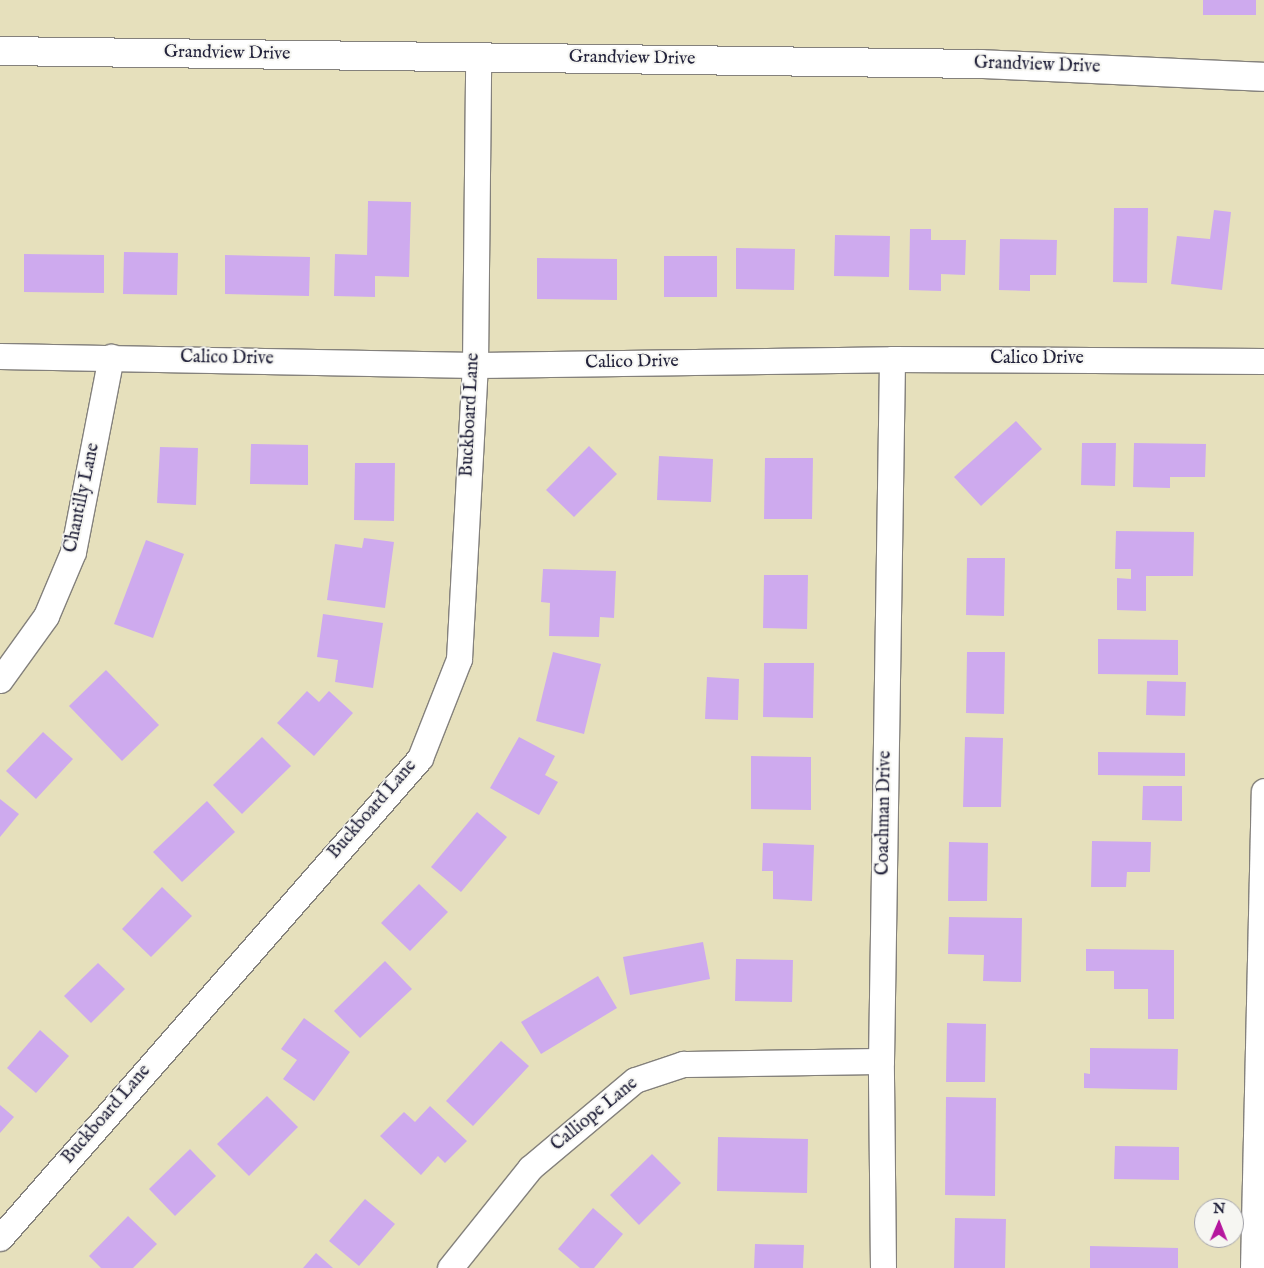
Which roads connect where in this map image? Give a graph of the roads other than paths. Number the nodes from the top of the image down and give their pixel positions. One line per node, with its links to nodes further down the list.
1 (0, 52): 2 (street, Grandview Drive)
2 (478, 58): 3 (street, Grandview Drive); 8 (street, Buckboard Lane)
3 (1264, 77)
4 (0, 356): 5 (street, Calico Drive)
5 (111, 357): 8 (street, Calico Drive); 9 (street, Chantilly Lane)
6 (892, 359): 7 (street, Calico Drive); 8 (street, Calico Drive); 12 (street, Coachman Drive)
7 (1264, 360)
8 (475, 366): 13 (street, Buckboard Lane)
9 (0, 680)
10 (1264, 791): 11 (street)
11 (1263, 824): 16 (street)
12 (881, 1061): 14 (street, Calliope Lane); 15 (street, Coachman Drive)
13 (0, 1238)
14 (450, 1268)
15 (883, 1268)
16 (1253, 1268)

